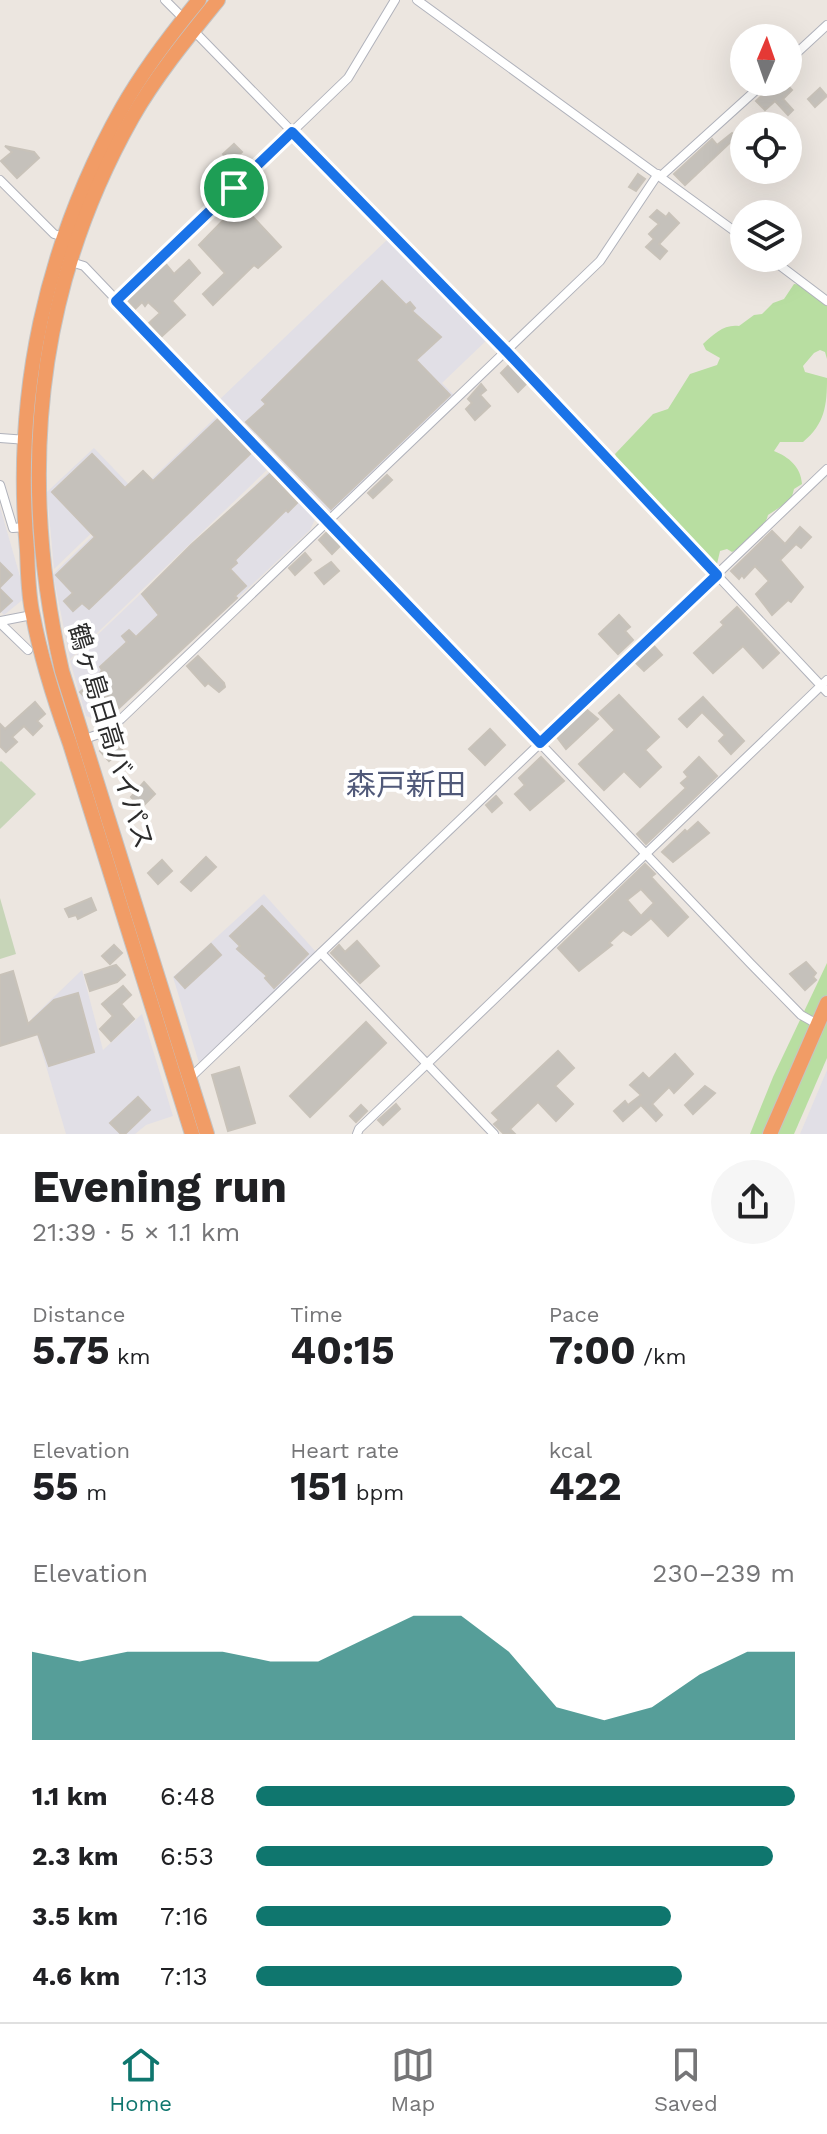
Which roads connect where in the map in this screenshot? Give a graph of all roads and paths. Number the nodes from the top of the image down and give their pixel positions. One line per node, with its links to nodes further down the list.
1 (165, 0): 6 (street)
2 (199, 0): 6 (highway, 鶴ヶ島日高バイパス)
3 (218, 0): 6 (highway, 鶴ヶ島日高バイパス)
4 (395, 0): 10 (street)
5 (417, 0): 11 (street)
6 (189, 25): 10 (street); 14 (highway, 鶴ヶ島日高バイパス); 15 (highway, 鶴ヶ島日高バイパス)
7 (827, 25): 8 (street)
8 (802, 48)
9 (749, 96): 11 (street)
10 (292, 132): 17 (street); 19 (street)
11 (659, 175): 13 (street); 19 (street)
12 (0, 180): 14 (street)
13 (730, 228)
14 (64, 237): 21 (highway, 鶴ヶ島日高バイパス)
15 (71, 262): 17 (street); 22 (highway, 鶴ヶ島日高バイパス)
16 (789, 272): 18 (street)
17 (116, 301): 25 (street)
18 (827, 301)
19 (507, 352): 25 (street); 27 (street)
20 (0, 438): 21 (street)
21 (23, 440): 22 (street); 26 (highway, 鶴ヶ島日高バイパス)
22 (39, 441): 32 (highway, 鶴ヶ島日高バイパス)
23 (827, 469): 27 (street)
24 (0, 485): 26 (street)
25 (329, 521): 32 (street); 33 (street)
26 (25, 527): 28 (highway, 鶴ヶ島日高バイパス)
27 (717, 575): 31 (street); 33 (street)
28 (32, 615): 29 (street); 32 (highway, 鶴ヶ島日高バイパス)
29 (0, 622): 30 (street)
30 (28, 650)
31 (825, 686): 34 (street)
32 (77, 742): 38 (highway, 鶴ヶ島日高バイパス); 39 (highway, 鶴ヶ島日高バイパス)
33 (540, 743): 34 (street); 35 (street)
34 (645, 854): 36 (street); 37 (street)
35 (321, 953): 37 (street); 38 (street)
36 (823, 1016): 43 (highway)
37 (426, 1063): 41 (street); 42 (street)
38 (191, 1077): 40 (highway, 鶴ヶ島日高バイパス)
39 (192, 1134)
40 (207, 1134)
41 (357, 1134)
42 (494, 1134)
43 (770, 1134)

